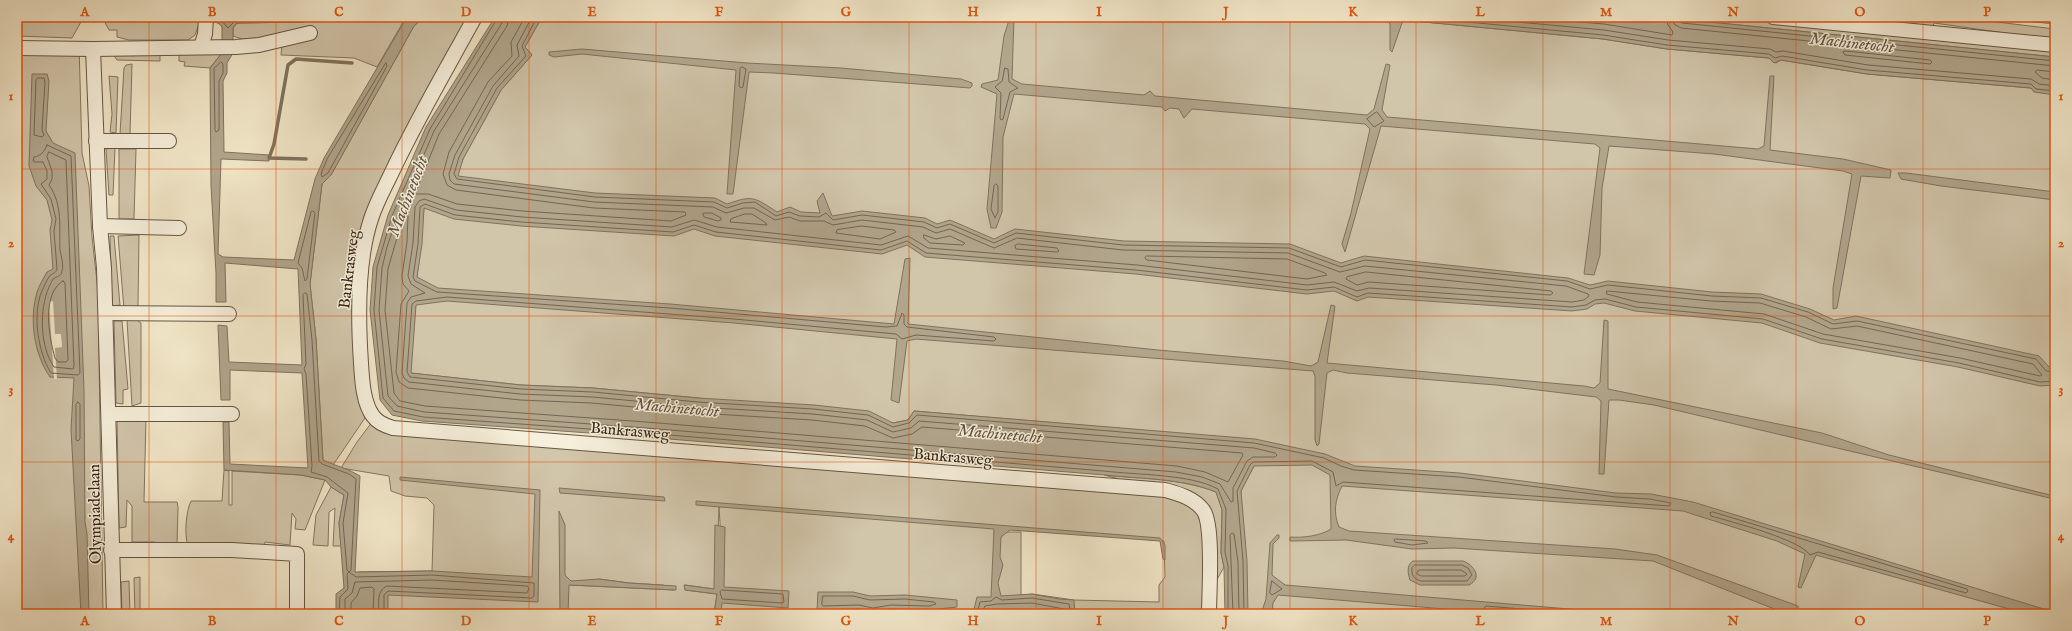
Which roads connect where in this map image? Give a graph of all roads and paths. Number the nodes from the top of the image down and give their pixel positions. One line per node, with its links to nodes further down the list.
1 (475, 17): 20 (street, Bankrasweg)
2 (1773, 17): 5 (street)
3 (206, 19): 6 (street)
4 (310, 33): 6 (street)
5 (2055, 45)
6 (201, 46): 8 (street)
7 (17, 48): 8 (street)
8 (93, 49): 10 (street, Olympiadelaan)
9 (169, 140): 10 (street)
10 (96, 141): 11 (street, Olympiadelaan)
11 (100, 226): 12 (street); 13 (street, Olympiadelaan)
12 (179, 228)
13 (106, 313): 14 (street); 15 (street, Olympiadelaan)
14 (229, 314)
15 (110, 414): 16 (street); 17 (street, Olympiadelaan)
16 (232, 414)
17 (111, 550): 18 (street, Olympiadelaan); 19 (street)
18 (114, 614)
19 (297, 614)
20 (1209, 614)

